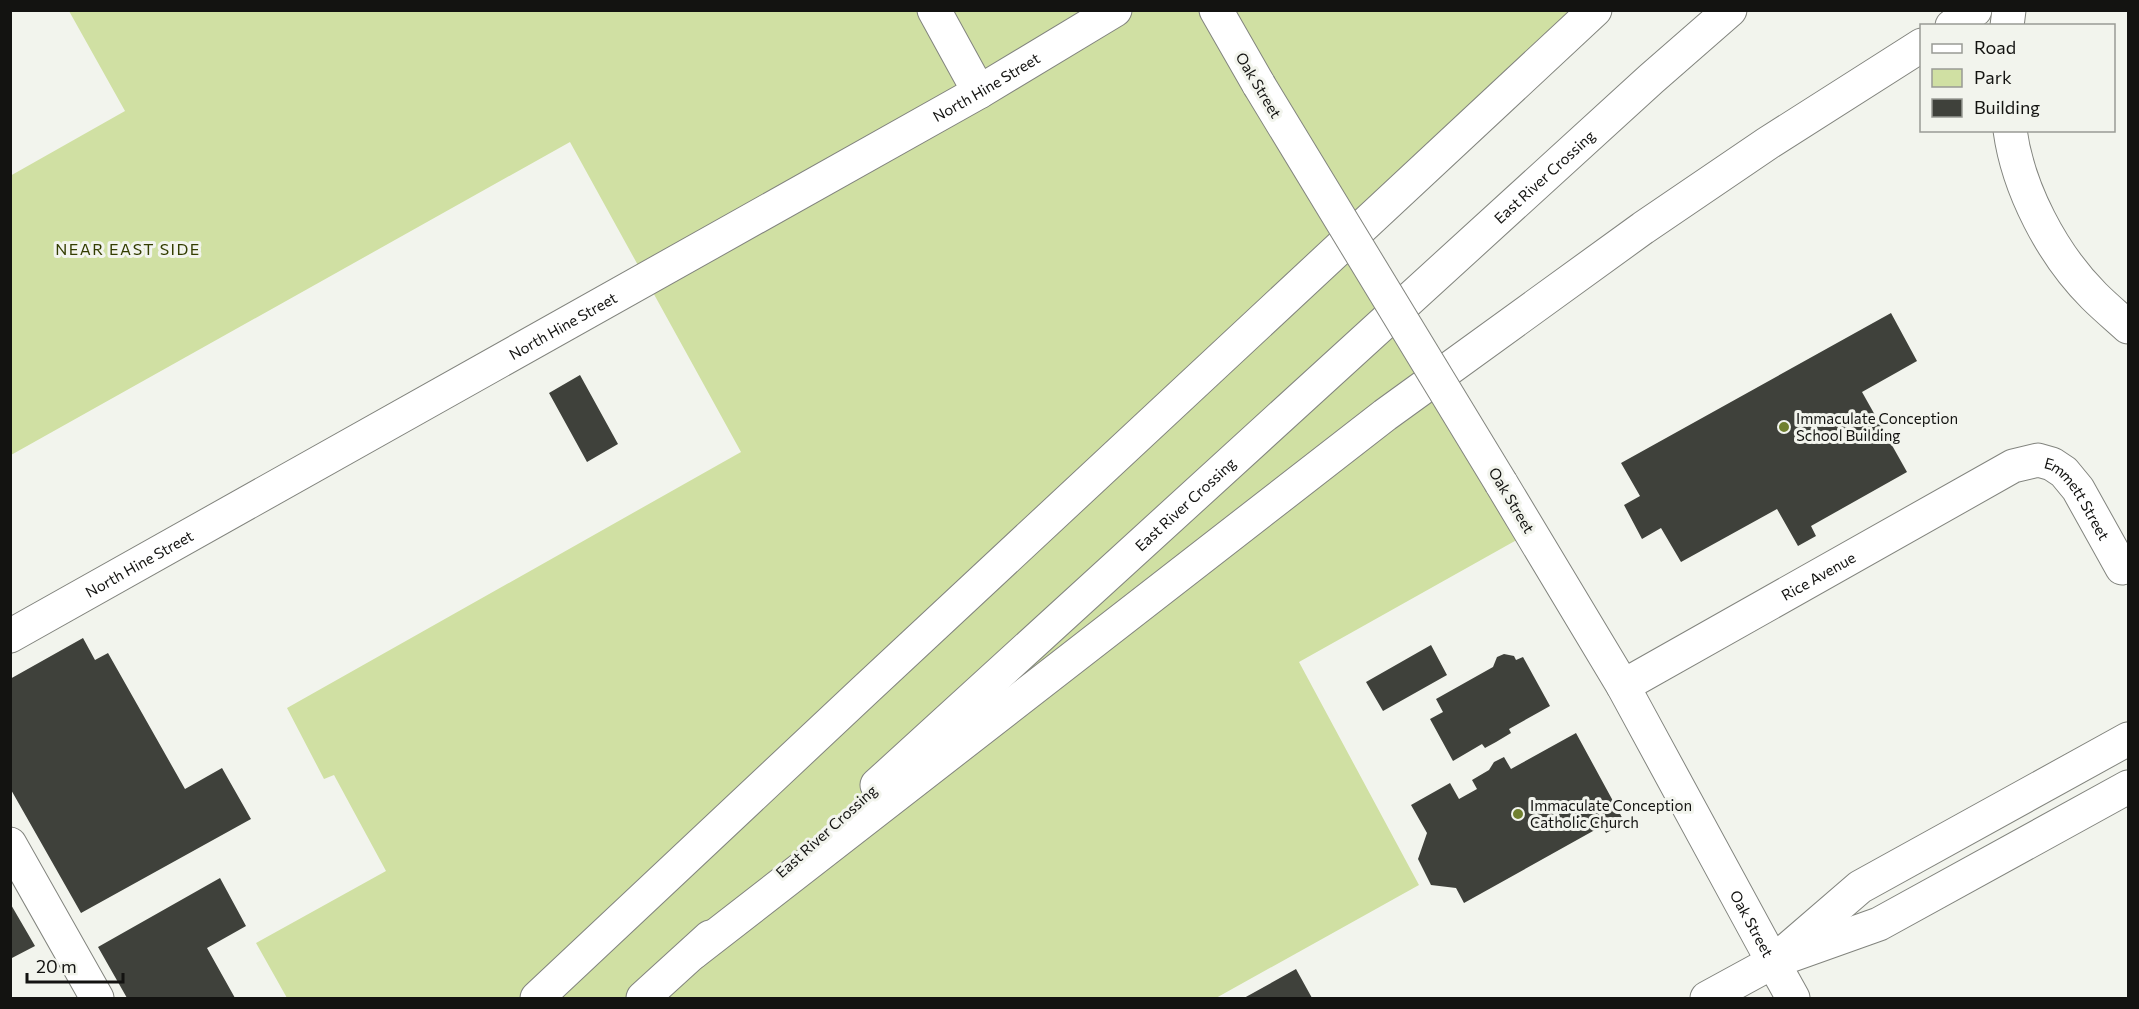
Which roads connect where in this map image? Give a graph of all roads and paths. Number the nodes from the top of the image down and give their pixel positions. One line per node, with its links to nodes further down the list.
1 (934, 10): 9 (main road)
2 (1115, 10): 9 (main road, North Hine Street)
3 (1216, 10): 15 (main road, Oak Street, bridge)
4 (1595, 10): 22 (main road)
5 (1730, 10): 19 (main road, East River Crossing)
6 (1975, 10): 7 (main road)
7 (1955, 24)
8 (1920, 46): 19 (main road)
9 (979, 92): 14 (main road, North Hine Street)
10 (2010, 132): 11 (main road)
11 (2128, 327)
12 (2013, 466): 13 (main road, Emmett Street); 15 (main road, Rice Avenue)
13 (2122, 568)
14 (10, 636)
15 (1623, 686): 20 (main road, Oak Street)
16 (2128, 739): 20 (main road)
17 (2128, 787): 20 (main road)
18 (10, 844): 21 (main road)
19 (693, 952): 23 (main road, East River Crossing)
20 (1773, 962): 24 (main road); 25 (main road, Oak Street)
21 (97, 999)
22 (537, 999)
23 (643, 999)
24 (1707, 999)
25 (1793, 999)

